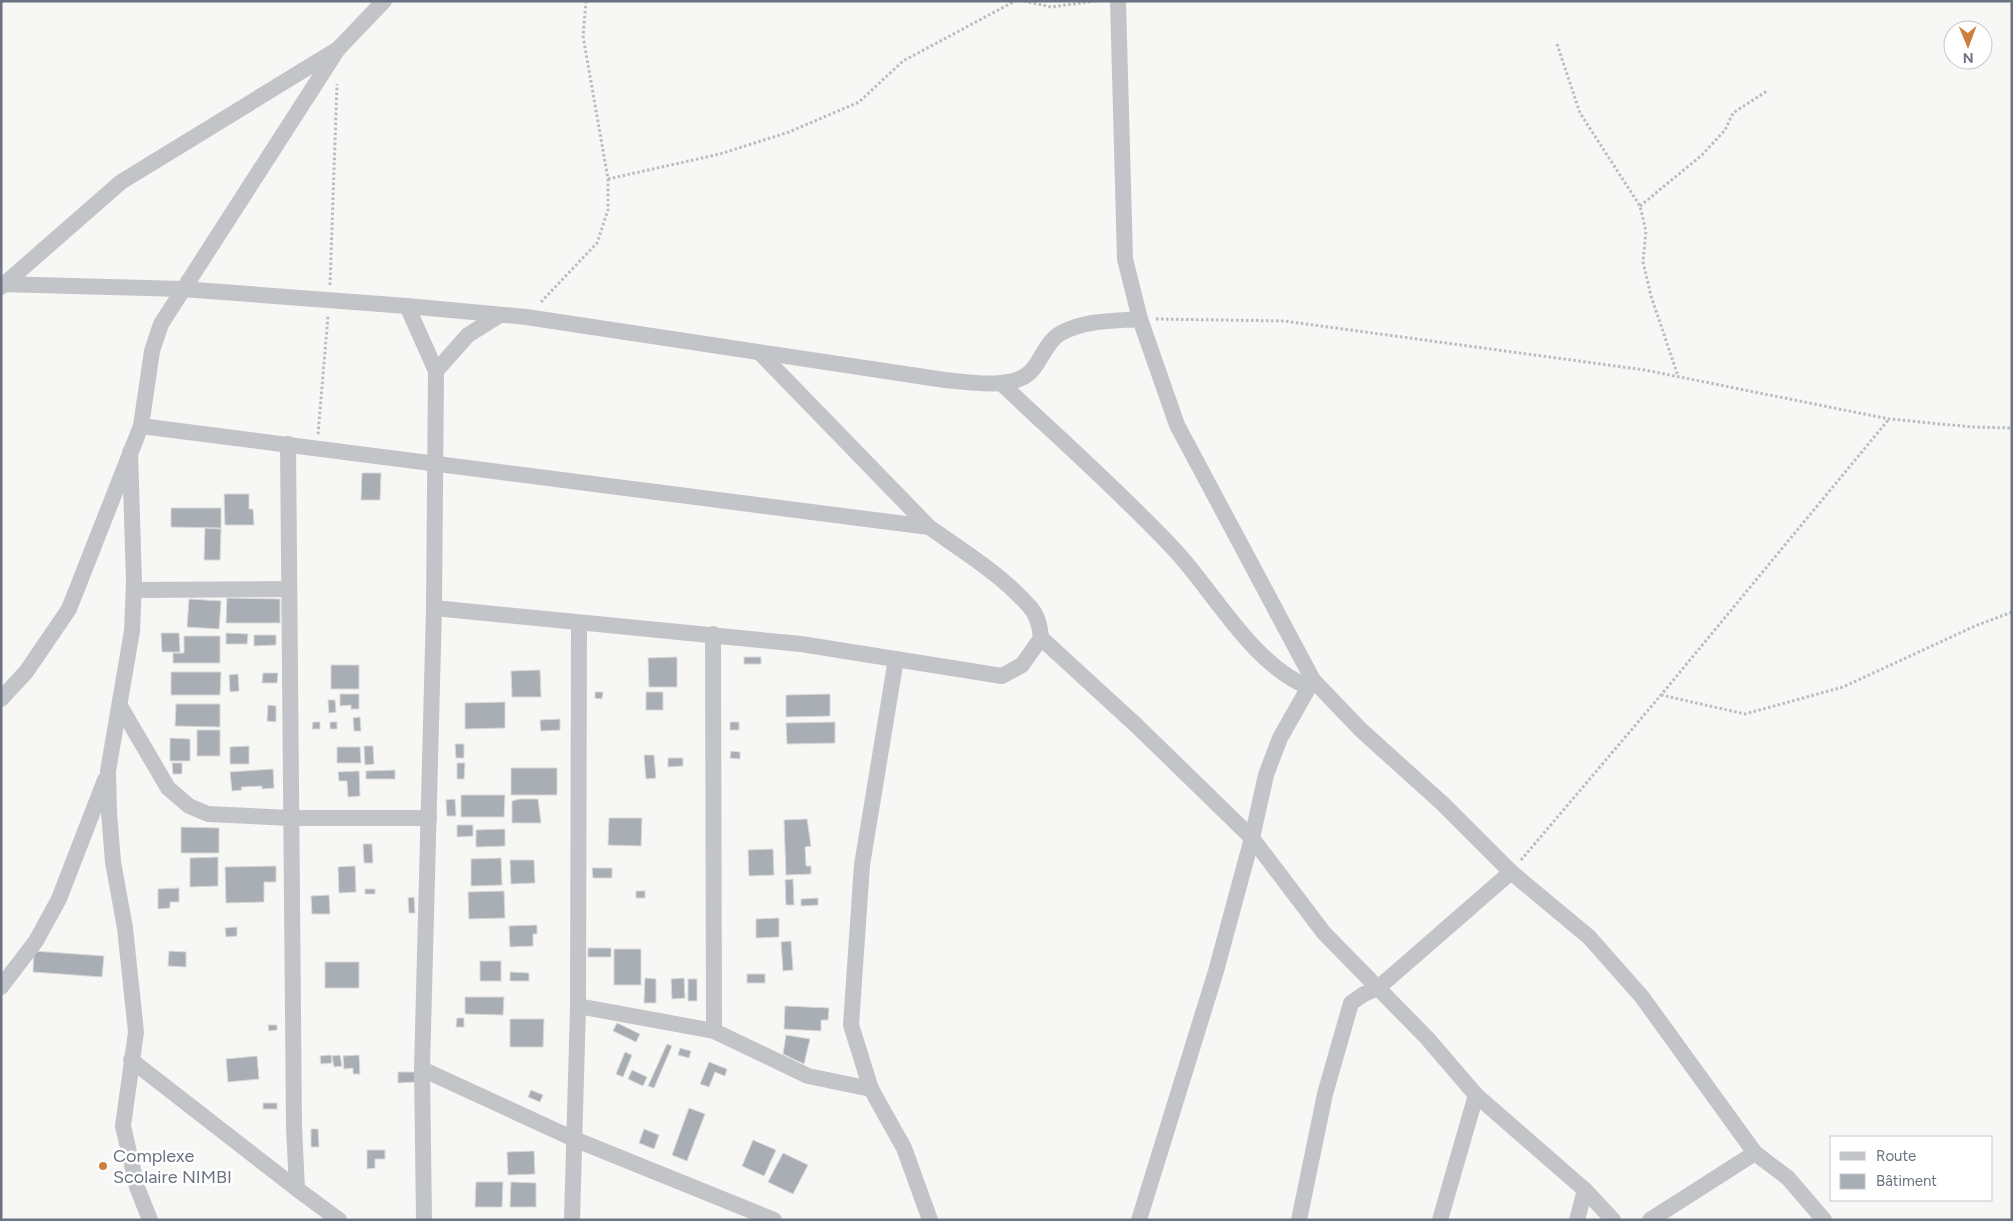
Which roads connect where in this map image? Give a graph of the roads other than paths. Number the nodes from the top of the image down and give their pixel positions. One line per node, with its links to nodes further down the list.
1 (384, 1): 3 (street)
2 (1118, 1): 8 (street)
3 (338, 49): 4 (street); 5 (street)
4 (2, 285): 5 (street)
5 (182, 290): 6 (street); 12 (street)
6 (407, 306): 7 (street); 10 (street)
7 (500, 315): 9 (street); 10 (street)
8 (1140, 319): 11 (street); 24 (street)
9 (760, 353): 11 (street); 16 (street)
10 (436, 371): 15 (street)
11 (1002, 384): 24 (street)
12 (141, 426): 13 (street); 14 (street)
13 (288, 444): 15 (street); 17 (street)
14 (130, 452): 18 (street); 25 (street)
15 (436, 463): 16 (street); 19 (street)
16 (930, 527): 22 (street)
17 (289, 589): 18 (street); 28 (street)
18 (134, 590): 26 (street)
19 (434, 608): 20 (street); 29 (street)
20 (579, 624): 21 (street); 34 (street)
21 (713, 634): 23 (street); 35 (street)
22 (1041, 638): 23 (street); 30 (street)
23 (896, 659): 38 (street)
24 (1311, 683): 30 (street); 31 (street)
25 (1, 699)
26 (120, 706): 27 (street); 28 (street)
27 (108, 771): 32 (street); 36 (street)
28 (291, 818): 29 (street); 42 (street)
29 (429, 818): 37 (street)
30 (1252, 838): 33 (street); 50 (street)
31 (1511, 872): 33 (street); 41 (street)
32 (1, 986)
33 (1378, 988): 39 (street); 51 (street)
34 (578, 1006): 35 (street); 40 (street)
35 (714, 1031): 38 (street)
36 (132, 1060): 42 (street); 44 (street)
37 (422, 1069): 40 (street); 46 (street)
38 (871, 1089): 49 (street)
39 (1476, 1095): 43 (street); 52 (street)
40 (574, 1139): 47 (street); 48 (street)
41 (1755, 1153): 55 (street); 56 (street)
42 (297, 1189): 45 (street)
43 (1585, 1190): 53 (street); 54 (street)
44 (150, 1220)
45 (340, 1220)
46 (424, 1220)
47 (572, 1220)
48 (774, 1220)
49 (930, 1220)
50 (1139, 1220)
51 (1299, 1220)
52 (1440, 1220)
53 (1577, 1220)
54 (1613, 1220)
55 (1650, 1220)
56 (1824, 1220)

